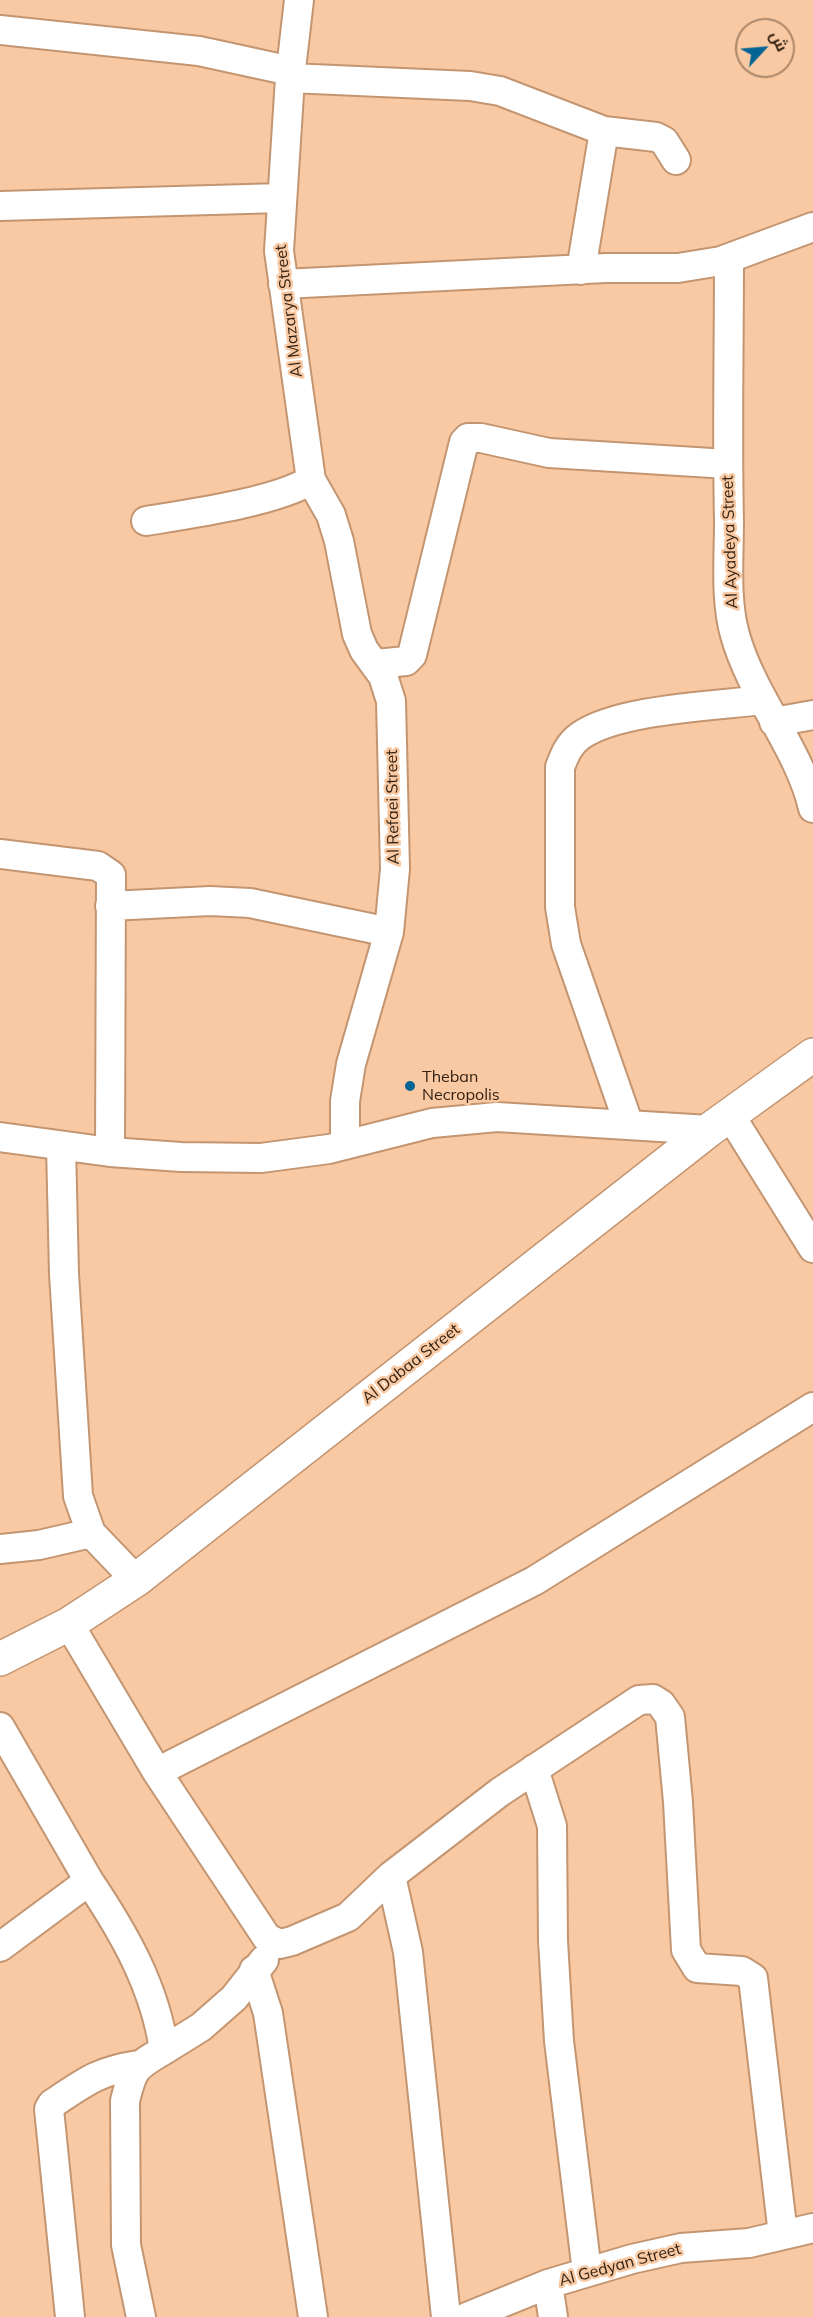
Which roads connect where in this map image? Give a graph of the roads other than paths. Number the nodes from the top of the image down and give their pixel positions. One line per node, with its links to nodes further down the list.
1 (299, 0): 3 (street, Al Mazarya Street)
2 (0, 30): 3 (street)
3 (291, 74): 4 (street); 6 (street, Al Mazarya Street)
4 (604, 131): 5 (street); 10 (street)
5 (676, 160)
6 (282, 198): 7 (street); 11 (street, Al Mazarya Street)
7 (0, 206)
8 (813, 227): 9 (street)
9 (729, 258): 10 (street); 12 (street, Al Ayadeya Street)
10 (581, 270): 11 (street)
11 (283, 284): 13 (street, Al Mazarya Street)
12 (728, 464): 15 (street); 16 (street, Al Ayadeya Street)
13 (311, 480): 14 (street); 15 (street, Al Refaei Street)
14 (146, 521)
15 (376, 664): 21 (street, Al Refaei Street)
16 (768, 711): 17 (street); 18 (street, Al Ayadeya Street); 24 (street)
17 (813, 716)
18 (813, 808)
19 (0, 854): 20 (street)
20 (110, 906): 21 (street); 28 (street)
21 (389, 932): 26 (street, Al Refaei Street)
22 (813, 1055): 23 (street, Al Dabaa Street)
23 (720, 1123): 24 (street); 29 (street); 33 (street, Al Dabaa Street)
24 (629, 1125): 26 (street)
25 (0, 1137): 27 (street)
26 (345, 1145): 28 (street)
27 (61, 1146): 28 (street); 31 (street)
28 (110, 1152)
29 (813, 1248)
30 (813, 1407): 38 (street)
31 (92, 1533): 32 (street); 33 (street)
32 (0, 1549)
33 (136, 1580): 34 (street, Al Dabaa Street)
34 (69, 1624): 35 (street, Al Dabaa Street); 38 (street)
35 (0, 1659)
36 (0, 1727): 40 (street)
37 (534, 1769): 39 (street); 47 (street); 48 (street)
38 (157, 1772): 41 (street)
39 (391, 1876): 41 (street); 53 (street)
40 (89, 1881): 42 (street); 44 (street)
41 (280, 1944): 43 (street)
42 (0, 1947)
43 (254, 1970): 44 (street); 52 (street)
44 (164, 2050): 45 (street)
45 (138, 2065): 50 (street); 51 (street)
46 (813, 2228): 47 (street, Al Gedyan Street)
47 (783, 2235): 48 (street, Al Gedyan Street)
48 (587, 2272): 49 (street, Al Gedyan Street)
49 (548, 2284): 54 (street, Al Gedyan Street); 55 (street)
50 (70, 2317)
51 (141, 2317)
52 (313, 2317)
53 (446, 2317)
54 (467, 2317)
55 (553, 2317)

